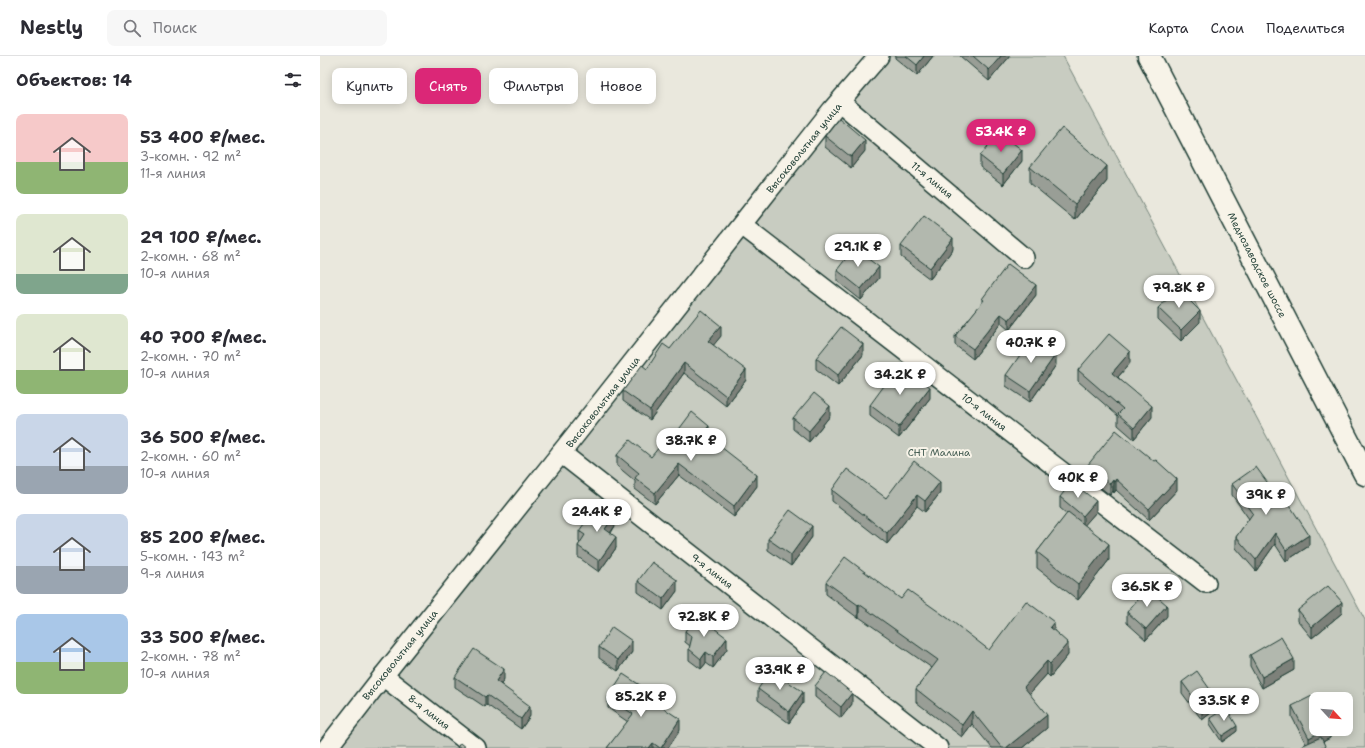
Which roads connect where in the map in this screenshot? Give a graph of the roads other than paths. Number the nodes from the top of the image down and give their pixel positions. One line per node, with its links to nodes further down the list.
1 (879, 56): 3 (street, Высоковольтная улица)
2 (1148, 56): 7 (main road, Меднозаводское шоссе)
3 (840, 102): 4 (street, Высоковольтная улица); 5 (street, 11-я линия)
4 (742, 225): 6 (street, Высоковольтная улица); 8 (street, 10-я линия)
5 (1024, 258)
6 (562, 453): 9 (street, Высоковольтная улица); 12 (street, 9-я линия)
7 (1365, 474)
8 (1206, 583)
9 (382, 676): 10 (street, Высоковольтная улица); 11 (street, 8-я линия)
10 (327, 748)
11 (476, 748)
12 (938, 748)

